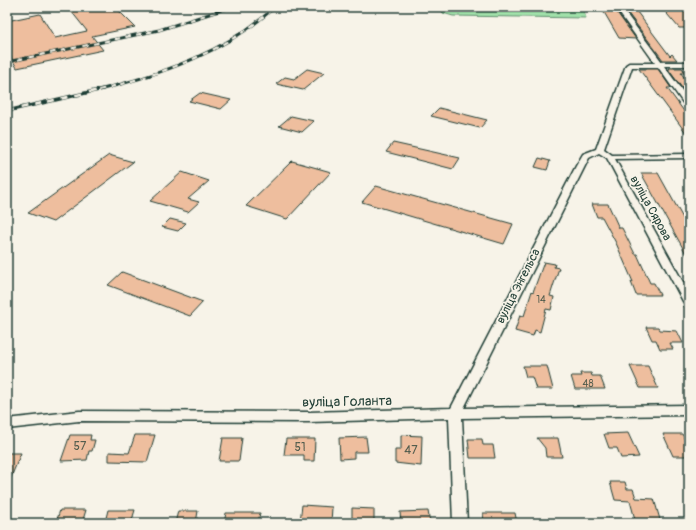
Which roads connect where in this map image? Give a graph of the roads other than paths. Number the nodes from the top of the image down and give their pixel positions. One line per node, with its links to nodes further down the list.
1 (618, 7): 3 (street)
2 (689, 64): 3 (street)
3 (659, 65): 4 (street); 5 (street)
4 (689, 105)
5 (600, 150): 7 (street, вуліца Сярова); 10 (street, вуліца Энгельса)
6 (689, 156): 7 (street)
7 (610, 157): 8 (street, вуліца Сярова)
8 (689, 303)
9 (689, 410): 10 (street, вуліца Голанта)
10 (455, 413): 11 (street, вуліца Голанта); 12 (street, вуліца Энгельса)
11 (7, 424)
12 (460, 523)

